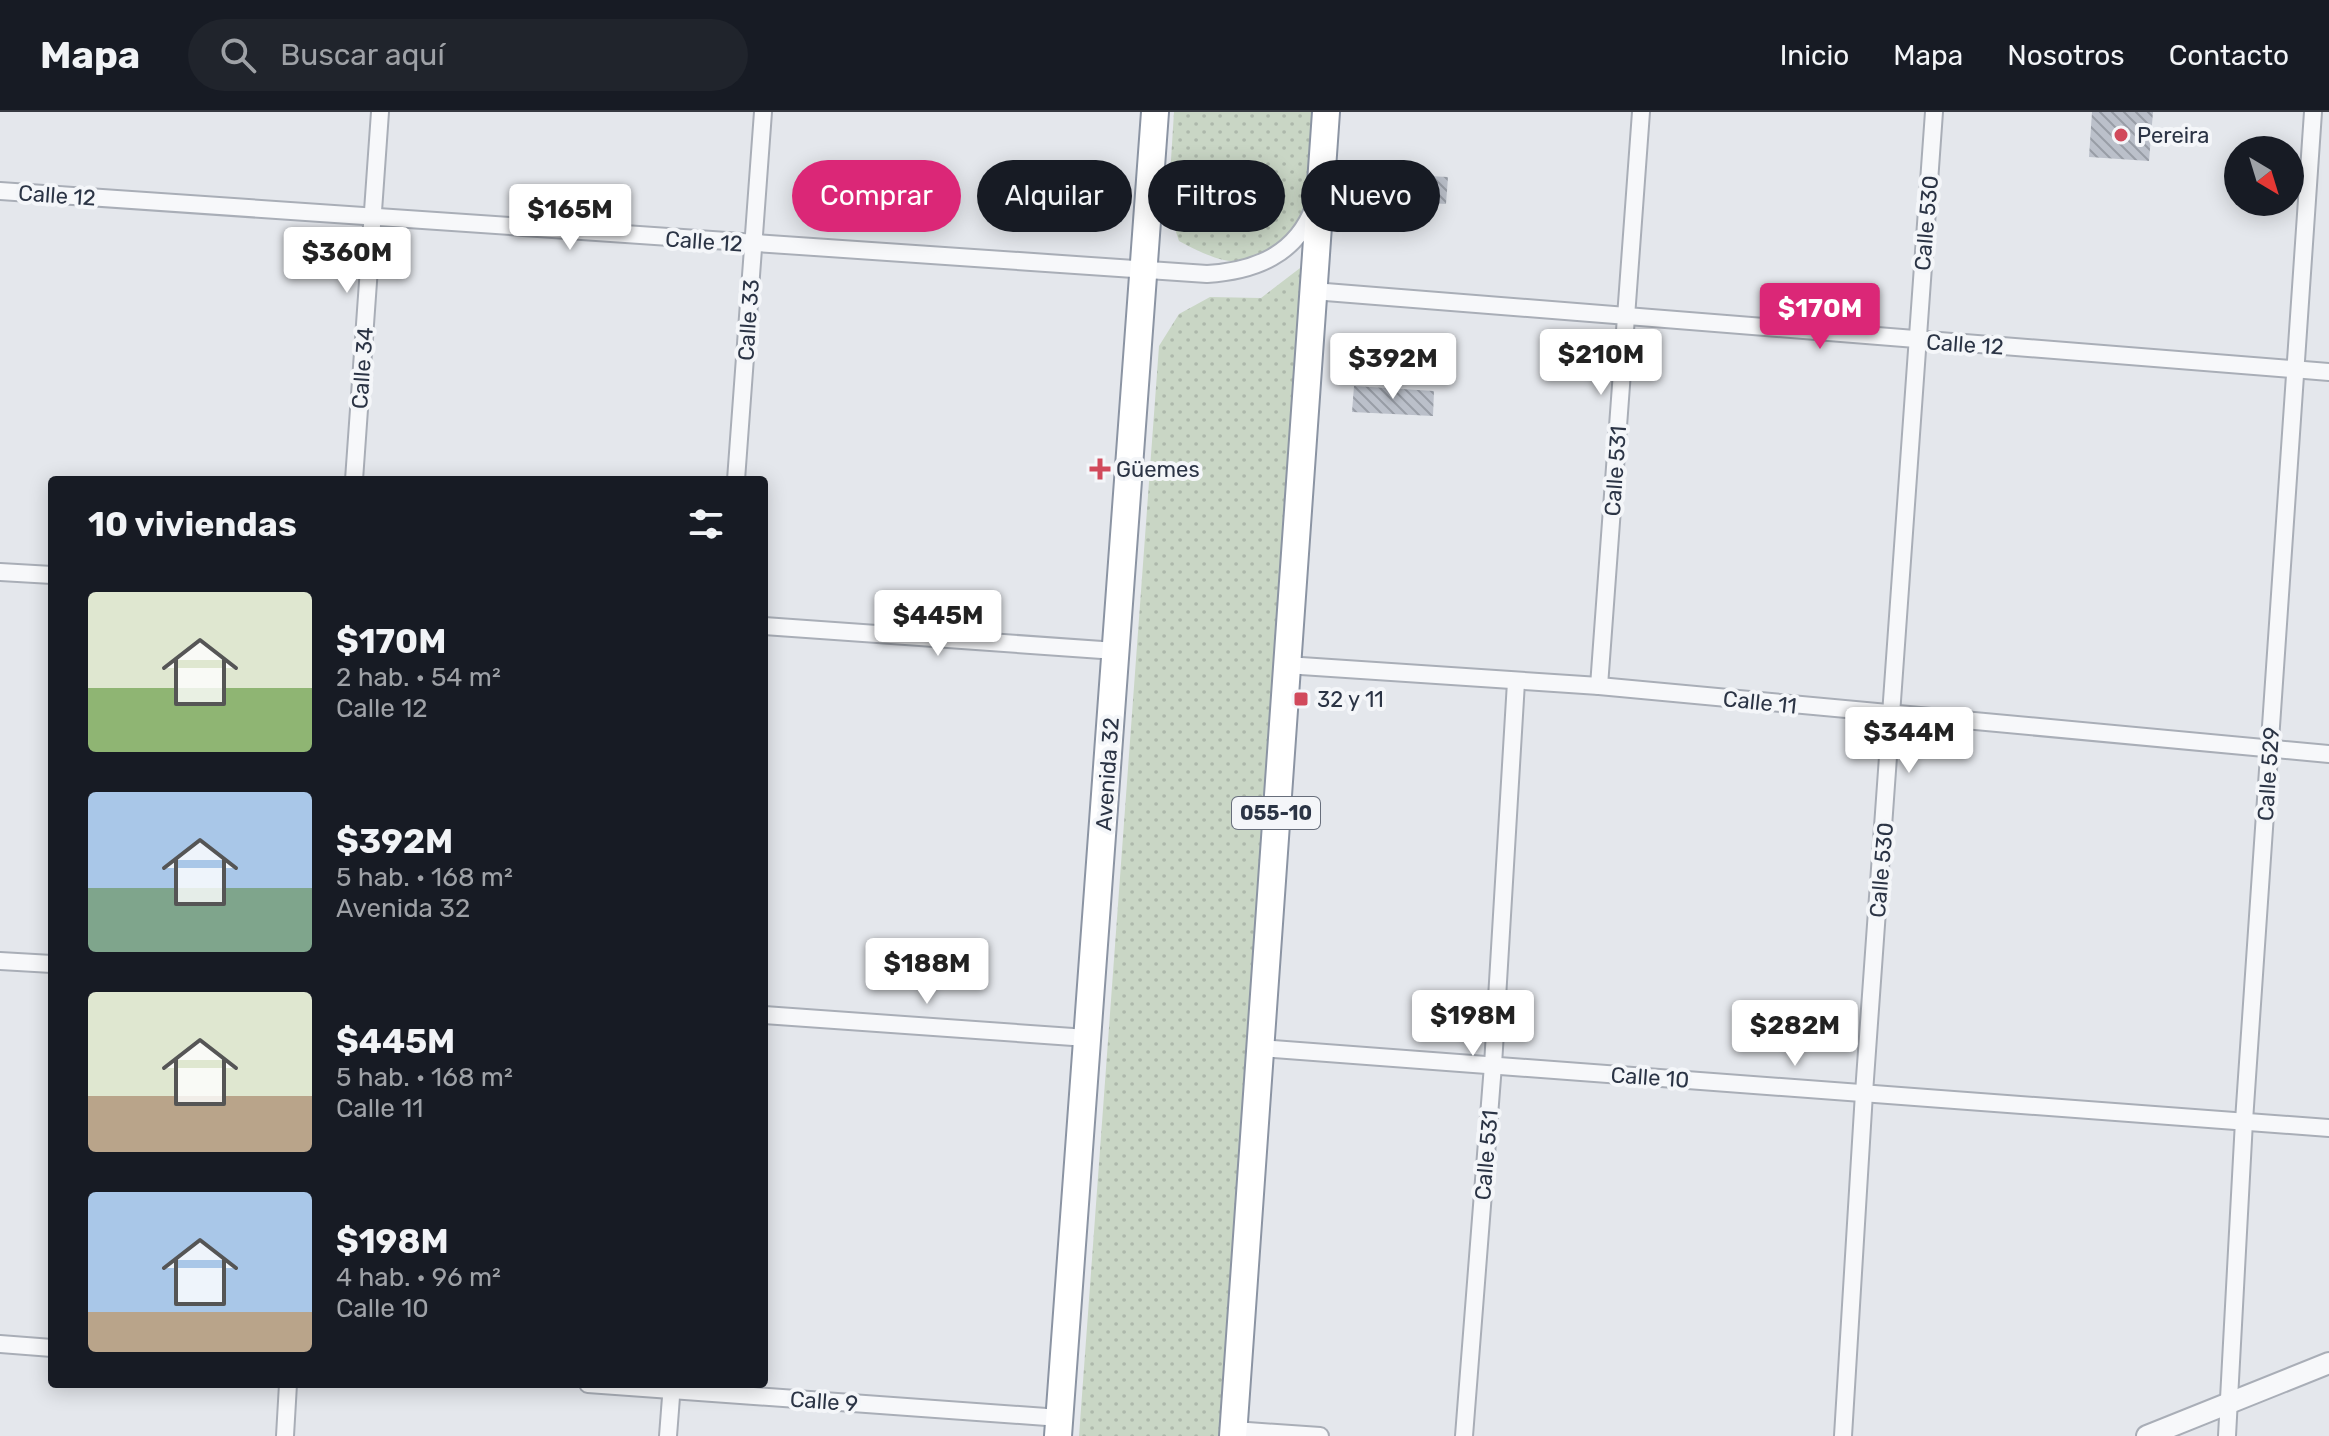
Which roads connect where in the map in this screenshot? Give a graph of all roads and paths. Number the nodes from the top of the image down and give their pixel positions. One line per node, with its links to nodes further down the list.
1 (380, 112): 10 (street, Calle 34)
2 (763, 112): 13 (street, Calle 33)
3 (1155, 112): 14 (highway, Avenida 32)
4 (1326, 112): 8 (highway, 055-10)
5 (1641, 112): 16 (street, Calle 531)
6 (1934, 112): 17 (street, Calle 530)
7 (2313, 112): 18 (street, Calle 529)
8 (1322, 160)
9 (0, 191): 10 (street, Calle 12)
10 (372, 218): 13 (street, Calle 12); 20 (street, Calle 34)
11 (1301, 231): 14 (street, Calle 12)
12 (1317, 232): 15 (highway, 055-10)
13 (753, 244): 14 (street, Calle 12); 21 (street, Calle 33)
14 (1143, 272): 25 (highway, Avenida 32)
15 (1313, 291): 16 (street, Calle 12); 26 (highway, 055-10)
16 (1627, 314): 17 (street, Calle 12); 28 (street, Calle 531)
17 (1916, 340): 18 (street, Calle 12); 29 (street, Calle 530)
18 (2295, 369): 19 (street, Calle 12); 30 (street, Calle 529)
19 (2329, 372)
20 (354, 476)
21 (736, 476)
22 (0, 572): 23 (street)
23 (48, 575)
24 (768, 626): 25 (street)
25 (1116, 651): 35 (highway, Avenida 32)
26 (1286, 665): 27 (street, Calle 11); 36 (highway, 055-10)
27 (1516, 682): 28 (street, Calle 11); 37 (street, Calle 531)
28 (1599, 686): 29 (street, Calle 11)
29 (1894, 715): 30 (street, Calle 11); 38 (street, Calle 530)
30 (2270, 748): 31 (street, Calle 11); 39 (street, Calle 529)
31 (2329, 754)
32 (0, 961): 33 (street)
33 (48, 964)
34 (768, 1015): 35 (street)
35 (1087, 1038): 48 (highway, Avenida 32)
36 (1259, 1048): 37 (street, Calle 10); 49 (highway, 055-10)
37 (1493, 1065): 38 (street, Calle 10); 53 (street, Calle 531)
38 (1864, 1093): 39 (street, Calle 10); 54 (street, Calle 530)
39 (2244, 1121): 40 (street, Calle 10); 47 (street, Calle 529)
40 (2329, 1128)
41 (0, 1344): 42 (street)
42 (48, 1348)
43 (2329, 1363): 47 (street)
44 (288, 1388): 50 (street)
45 (671, 1388): 51 (street)
46 (681, 1388): 48 (street, Calle 9)
47 (2230, 1403): 55 (street); 56 (street, Calle 529)
48 (1059, 1427)
49 (1233, 1433): 52 (street)
50 (285, 1436)
51 (668, 1436)
52 (1320, 1436)
53 (1464, 1436)
54 (1843, 1436)
55 (2147, 1436)
56 (2227, 1436)

